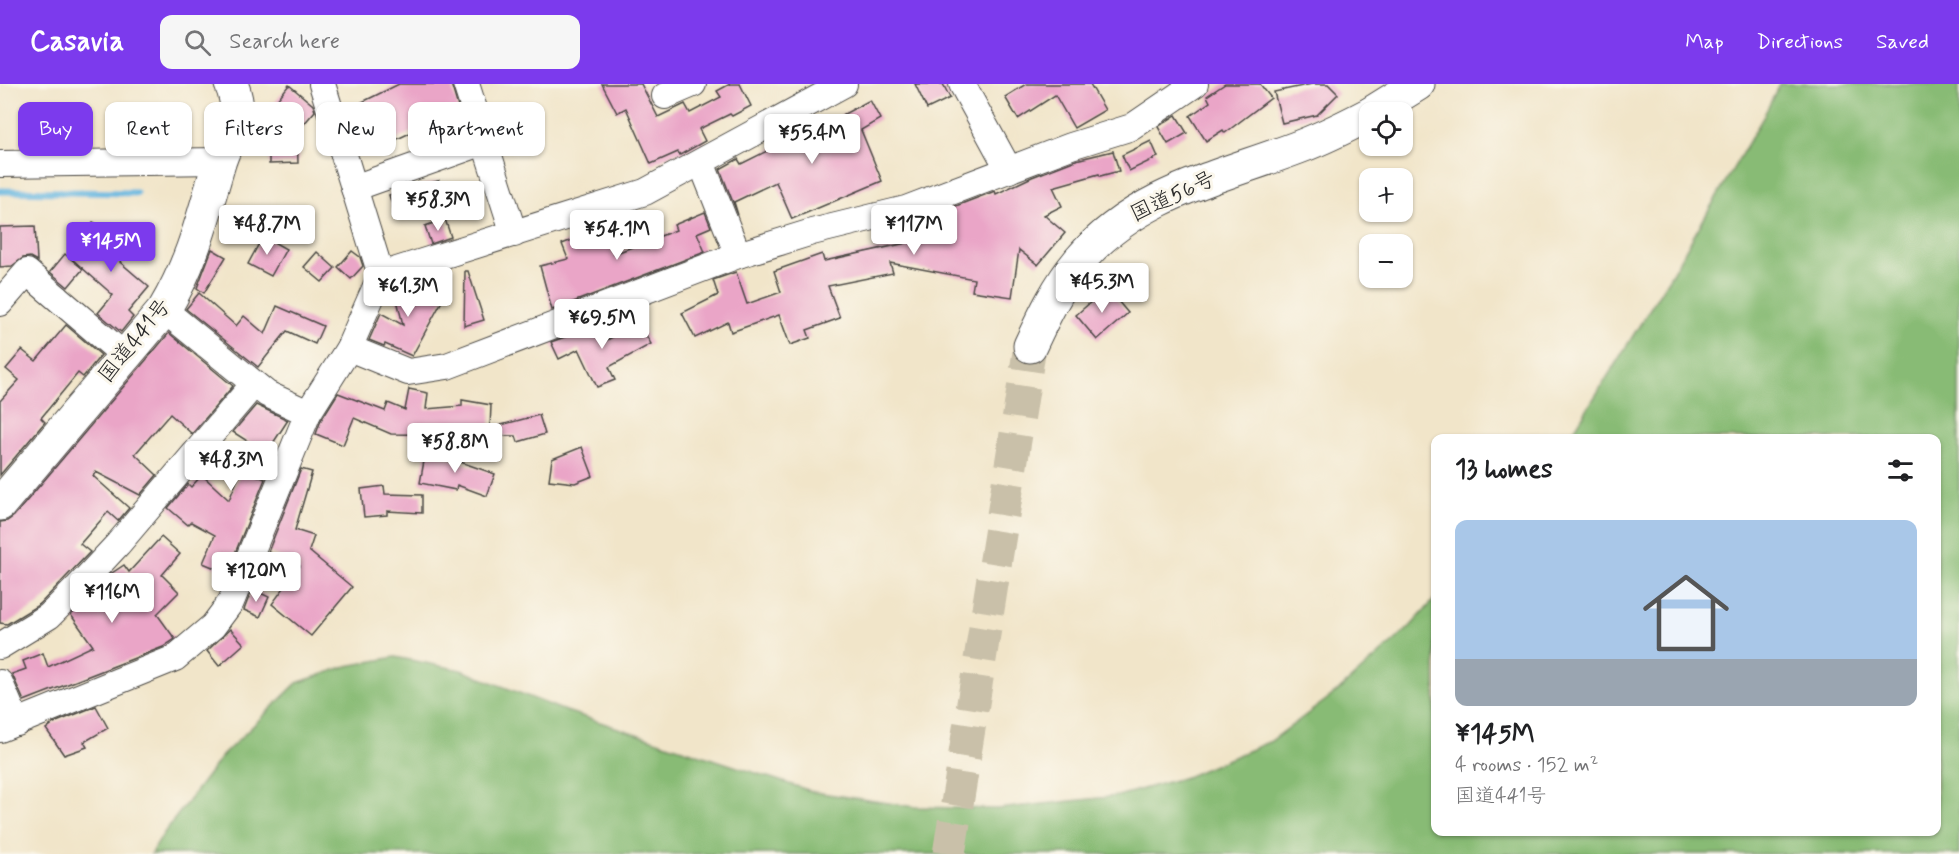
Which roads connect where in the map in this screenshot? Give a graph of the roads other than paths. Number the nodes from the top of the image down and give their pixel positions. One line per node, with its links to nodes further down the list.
1 (322, 84): 19 (street)
2 (465, 84): 10 (street)
3 (693, 84): 9 (street)
4 (844, 84): 16 (street)
5 (962, 84): 18 (street)
6 (1195, 84): 18 (street)
7 (1418, 84): 11 (highway, 国道56号)
8 (239, 86): 15 (highway, 国道441号)
9 (666, 96)
10 (471, 102)
11 (1389, 102)
12 (1359, 119): 25 (highway, 国道56号)
13 (444, 156): 19 (street)
14 (489, 156): 20 (street)
15 (220, 161): 17 (street); 24 (highway, 国道441号)
16 (701, 162): 20 (street); 21 (street)
17 (0, 164)
18 (1009, 170): 21 (street)
19 (354, 188): 22 (street)
20 (514, 234): 22 (street)
21 (738, 255): 26 (street)
22 (381, 275): 26 (street)
23 (1, 299): 27 (street)
24 (164, 310): 27 (highway, 国道441号); 28 (street)
25 (1030, 346)
26 (349, 348): 29 (street)
27 (125, 356): 30 (highway, 国道441号)
28 (254, 384): 29 (street); 31 (street)
29 (308, 413): 33 (street)
30 (0, 504)
31 (0, 646)
32 (0, 683): 33 (street)
33 (8, 726)

